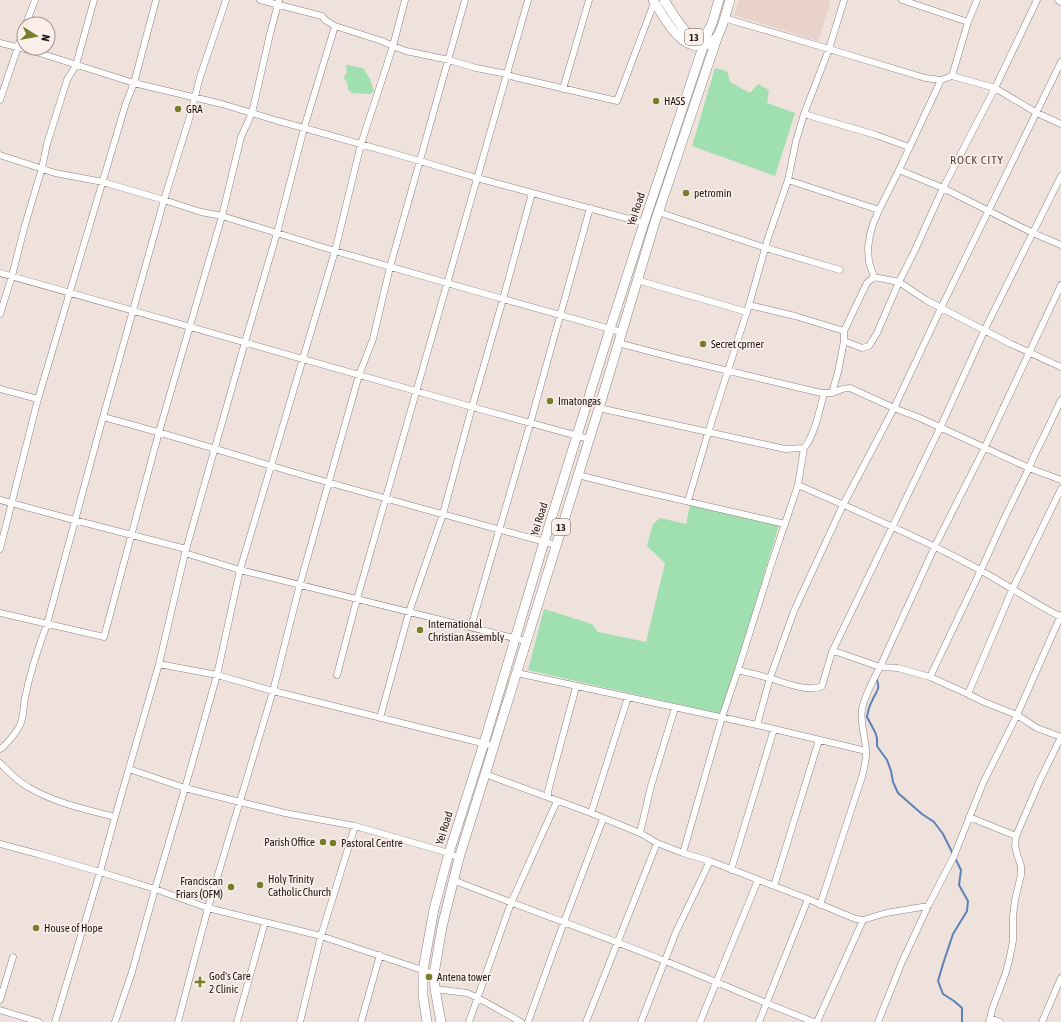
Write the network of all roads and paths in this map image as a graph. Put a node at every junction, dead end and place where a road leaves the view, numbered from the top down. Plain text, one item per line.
1 (35, 0) edge
2 (94, 0) edge
3 (156, 0) edge
4 (226, 0) edge
5 (260, 0) edge
6 (405, 0) edge
7 (465, 0) edge
8 (528, 0) edge
9 (589, 0) edge
10 (664, 0) edge
11 (719, 0) edge
12 (730, 0) edge
13 (844, 0) edge
14 (902, 0) edge
15 (977, 0) edge
16 (1037, 0) edge
17 (1058, 0) edge
18 (654, 1) edge
19 (278, 2) edge
20 (1061, 2) edge
21 (29, 16) edge
22 (724, 18) junction
23 (968, 22) junction
24 (335, 26) junction
25 (710, 29) junction
26 (717, 38) junction
27 (0, 43) edge
28 (393, 46) junction
29 (703, 46) junction
30 (16, 48) edge
31 (829, 49) junction
32 (16, 51) edge
33 (48, 56) edge
34 (449, 60) junction
35 (1061, 62) edge
36 (76, 65) junction
37 (507, 74) junction
38 (952, 76) junction
39 (941, 80) junction
40 (134, 83) junction
41 (563, 88) junction
42 (995, 88) junction
43 (194, 97) junction
44 (0, 100) edge
45 (252, 113) junction
46 (1037, 113) junction
47 (804, 114) junction
48 (1061, 124) edge
49 (304, 128) junction
50 (361, 144) junction
51 (909, 147) junction
52 (0, 155) edge
53 (420, 161) junction
54 (42, 168) junction
55 (899, 170) junction
56 (1061, 176) edge
57 (477, 178) junction
58 (788, 180) junction
59 (103, 182) junction
60 (943, 188) junction
61 (532, 193) junction
62 (164, 200) junction
63 (590, 208) junction
64 (879, 210) junction
65 (988, 211) junction
66 (658, 212) junction
67 (222, 216) junction
68 (644, 223) junction
69 (277, 233) junction
70 (1033, 233) junction
71 (1061, 245) edge
72 (766, 248) junction
73 (335, 251) junction
74 (390, 266) junction
75 (840, 270) dead end
76 (0, 273) edge
77 (12, 276) junction
78 (874, 277) junction
79 (637, 280) junction
80 (900, 282) junction
81 (447, 283) junction
82 (1061, 285) edge
83 (70, 293) junction
84 (1059, 293) edge
85 (503, 299) junction
86 (749, 305) junction
87 (941, 308) junction
88 (133, 311) junction
89 (747, 312) junction
90 (0, 314) edge
91 (560, 315) junction
92 (189, 327) junction
93 (610, 328) junction
94 (985, 329) junction
95 (844, 331) junction
96 (621, 332) junction
97 (844, 341) junction
98 (244, 342) junction
99 (618, 343) junction
100 (1029, 352) junction
101 (303, 359) junction
102 (1061, 367) edge
103 (728, 371) junction
104 (359, 375) junction
105 (0, 389) edge
106 (416, 391) junction
107 (824, 393) junction
108 (832, 393) junction
109 (38, 399) junction
110 (1061, 400) edge
111 (472, 407) junction
112 (599, 408) junction
113 (894, 408) junction
114 (103, 417) junction
115 (530, 424) junction
116 (940, 428) junction
117 (158, 432) junction
118 (708, 433) junction
119 (577, 436) junction
120 (589, 439) junction
121 (804, 448) junction
122 (214, 449) junction
123 (984, 449) junction
124 (272, 466) junction
125 (1029, 468) junction
126 (578, 475) junction
127 (1061, 480) edge
128 (329, 482) junction
129 (798, 485) junction
130 (1061, 489) edge
131 (386, 499) junction
132 (0, 500) edge
133 (688, 501) junction
134 (12, 504) junction
135 (843, 505) junction
136 (443, 514) junction
137 (74, 520) junction
138 (785, 524) junction
139 (893, 526) junction
140 (499, 530) junction
141 (132, 534) junction
142 (544, 542) junction
143 (556, 545) junction
144 (935, 546) junction
145 (0, 549) edge
146 (186, 551) junction
147 (240, 570) junction
148 (981, 570) junction
149 (300, 584) junction
150 (1012, 590) junction
151 (357, 599) junction
152 (0, 612) edge
153 (409, 612) junction
154 (1061, 616) edge
155 (47, 624) junction
156 (471, 627) junction
157 (515, 639) junction
158 (526, 642) junction
159 (832, 652) junction
160 (159, 664) junction
161 (880, 667) junction
162 (738, 670) junction
163 (517, 673) junction
164 (217, 675) junction
165 (336, 675) dead end
166 (930, 677) junction
167 (770, 678) junction
168 (576, 687) junction
169 (273, 691) junction
170 (968, 694) junction
171 (628, 697) junction
172 (675, 708) junction
173 (1017, 715) junction
174 (722, 717) junction
175 (380, 718) junction
176 (757, 725) junction
177 (774, 729) junction
178 (1061, 737) edge
179 (819, 740) junction
180 (484, 743) junction
181 (494, 746) junction
182 (0, 748) edge
183 (866, 751) junction
184 (0, 763) edge
185 (129, 769) junction
186 (485, 774) junction
187 (185, 788) junction
188 (548, 797) junction
189 (557, 801) junction
190 (240, 802) junction
191 (590, 813) junction
192 (115, 817) junction
193 (969, 817) junction
194 (603, 819) junction
195 (355, 826) junction
196 (640, 833) junction
197 (1016, 836) junction
198 (657, 843) junction
199 (0, 844) edge
200 (449, 853) junction
201 (683, 853) junction
202 (459, 858) junction
203 (710, 860) junction
204 (731, 870) junction
205 (100, 872) junction
206 (453, 880) junction
207 (758, 880) junction
208 (774, 886) junction
209 (154, 889) junction
210 (808, 899) junction
211 (511, 903) junction
212 (820, 904) junction
213 (928, 906) junction
214 (208, 908) junction
215 (863, 920) junction
216 (265, 922) junction
217 (564, 922) junction
218 (321, 936) junction
219 (618, 943) junction
220 (380, 955) junction
221 (13, 957) dead end
222 (664, 960) junction
223 (423, 970) junction
224 (434, 974) junction
225 (1061, 978) edge
226 (716, 982) junction
227 (435, 989) junction
228 (478, 998) junction
229 (0, 1000) edge
230 (767, 1004) junction
231 (0, 1010) edge
232 (425, 1011) junction
233 (990, 1020) edge
234 (39, 1022) edge
235 (55, 1022) edge
236 (115, 1022) edge
237 (178, 1022) edge
238 (237, 1022) edge
239 (300, 1022) edge
240 (361, 1022) edge
241 (422, 1022) edge
242 (427, 1022) edge
243 (440, 1022) edge
244 (469, 1022) edge
245 (521, 1022) edge
246 (528, 1022) edge
247 (586, 1022) edge
248 (641, 1022) edge
249 (700, 1022) edge
250 (759, 1022) edge
251 (814, 1022) edge
252 (817, 1022) edge
253 (878, 1022) edge
254 (1000, 1022) edge
255 (1042, 1022) edge

1 - 21 street
2 - 36 street
3 - 40 street
4 - 43 street
5 - 19 street
6 - 28 street
7 - 34 street
8 - 37 street
9 - 41 street
10 - 25 main road, 13
11 - 25 main road, 13
12 - 22 main road, Yei Road
13 - 31 street
14 - 23 street
15 - 23 street
16 - 42 street
17 - 20 street
18 - 29 main road
18 - 41 street
19 - 24 street
19 - 45 street
22 - 26 main road, Yei Road
22 - 31 street
23 - 38 street
24 - 28 street
24 - 49 street
25 - 29 main road, Yei Road
26 - 29 main road
26 - 66 main road, Yei Road / 13
27 - 30 street
28 - 34 street
28 - 50 street
29 - 68 main road, Yei Road
31 - 39 street
31 - 47 street
32 - 44 street
33 - 36 street
34 - 37 street
34 - 53 street
35 - 46 street
36 - 40 street
36 - 54 street
37 - 41 street
37 - 57 street
38 - 39 street
38 - 42 street
39 - 51 street
40 - 43 street
40 - 59 street
42 - 46 street
42 - 60 street
43 - 45 street
43 - 62 street
45 - 49 street
45 - 67 street
46 - 48 street
46 - 65 street
47 - 51 street
47 - 58 street
49 - 50 street
49 - 69 street
50 - 53 street
50 - 73 street
51 - 55 street
52 - 54 street
53 - 57 street
53 - 74 street
54 - 59 street
54 - 77 street
55 - 60 street
55 - 64 street
56 - 70 street
57 - 61 street
57 - 81 street
58 - 64 street
58 - 72 street
59 - 62 street
59 - 83 street
60 - 65 street
60 - 80 street
61 - 63 street
61 - 85 street
62 - 67 street
62 - 88 street
63 - 68 street
63 - 91 street
64 - 78 street
65 - 70 street
65 - 87 street
66 - 72 street
66 - 79 main road, Yei Road / 13
67 - 69 street
67 - 92 street
68 - 93 main road, Yei Road
69 - 73 street
69 - 98 street
70 - 71 street
70 - 94 street
72 - 75 street
72 - 86 street
73 - 74 street
73 - 101 street
74 - 81 street
74 - 104 street
76 - 77 street
77 - 83 street
77 - 90 street
78 - 80 street
78 - 95 street
79 - 89 street
79 - 96 main road, Yei Road / 13
80 - 87 street
80 - 97 street
81 - 85 street
81 - 106 street
82 - 84 street
83 - 88 street
83 - 109 street
84 - 100 street
85 - 91 street
85 - 111 street
86 - 89 street
86 - 95 street
87 - 94 street
87 - 113 street
88 - 92 street
88 - 114 street
89 - 103 street
91 - 93 street
91 - 115 street
92 - 98 street
92 - 117 street
93 - 96 street
93 - 119 main road, Yei Road
94 - 100 street
94 - 116 street
95 - 97 street
96 - 99 main road, Yei Road / 13
97 - 108 street
98 - 101 street
98 - 122 street
99 - 103 street
99 - 112 main road, Yei Road / 13
100 - 102 street
100 - 123 street
101 - 104 street
101 - 124 street
103 - 107 street
103 - 118 street
104 - 106 street
104 - 128 street
105 - 109 street
106 - 111 street
106 - 131 street
107 - 108 street
107 - 121 street
108 - 113 street
109 - 134 street
110 - 125 street
111 - 115 street
111 - 136 street
112 - 118 street
112 - 120 main road, Yei Road / 13
113 - 116 street
113 - 135 street
114 - 117 street
114 - 137 street
115 - 119 street
115 - 140 street
116 - 123 street
116 - 139 street
117 - 122 street
117 - 141 street
118 - 121 street
118 - 133 street
119 - 120 street
119 - 142 main road, Yei Road
120 - 126 main road, Yei Road / 13
121 - 129 street
122 - 124 street
122 - 146 street
123 - 125 street
123 - 144 street
124 - 128 street
124 - 147 street
125 - 127 street
125 - 148 street
126 - 133 street
126 - 143 main road, Yei Road / 13
128 - 131 street
128 - 149 street
129 - 135 street
129 - 138 street
130 - 150 street
131 - 136 street
131 - 151 street
132 - 134 street
133 - 138 street
134 - 137 street
134 - 145 street
135 - 139 street
135 - 167 street
136 - 140 street
136 - 153 street
137 - 141 street
137 - 155 street
138 - 162 street
139 - 144 street
139 - 159 street
140 - 142 street
140 - 156 street
141 - 146 street
141 - 155 street
142 - 143 street
142 - 157 main road, Yei Road
143 - 158 main road, Yei Road / 13
144 - 148 street
144 - 161 street
146 - 147 street
146 - 160 street
147 - 149 street
147 - 164 street
148 - 150 street
148 - 166 street
149 - 151 street
149 - 169 street
150 - 154 street
150 - 170 street
151 - 153 street
151 - 165 street
152 - 155 street
153 - 156 street
153 - 175 street
154 - 173 street
155 - 182 street
156 - 157 street
157 - 158 street
157 - 180 main road, Yei Road
158 - 163 main road, Yei Road / 13
159 - 161 street
159 - 167 street
160 - 164 street
160 - 185 street
161 - 166 street
161 - 183 street
162 - 167 street
162 - 174 street
163 - 168 street
163 - 181 main road, Yei Road / 13
164 - 169 street
164 - 187 street
166 - 170 street
167 - 176 street
168 - 171 street
168 - 188 street
169 - 175 street
169 - 190 street
170 - 173 street
171 - 172 street
171 - 191 street
172 - 174 street
172 - 196 street
173 - 178 street
173 - 193 street
174 - 176 street
174 - 201 street
175 - 180 street
176 - 177 street
177 - 179 street
177 - 204 street
178 - 197 street
179 - 183 street
179 - 208 street
180 - 181 street
180 - 200 main road, Yei Road
181 - 186 main road, Yei Road / 13
183 - 212 street
184 - 192 street
185 - 187 street
185 - 192 street
186 - 188 street
186 - 202 main road, Yei Road / 13
187 - 190 street
187 - 209 street
188 - 189 street
189 - 191 street
189 - 211 street
190 - 195 street
190 - 214 street
191 - 194 street
192 - 205 street
193 - 197 street
193 - 213 street
194 - 196 street
194 - 217 street
195 - 200 street
195 - 218 street
196 - 198 street
197 - 233 street
198 - 201 street
198 - 219 street
199 - 205 street
200 - 202 street
200 - 223 main road, Yei Road
201 - 203 street
202 - 206 main road, Yei Road / 13
203 - 204 street
203 - 222 street
204 - 207 street
205 - 209 street
205 - 235 street
206 - 211 street
206 - 224 main road, Yei Road / 13
207 - 208 street
207 - 226 street
208 - 210 street
209 - 214 street
209 - 236 street
210 - 212 street
210 - 230 street
211 - 217 street
211 - 228 street
212 - 215 street
213 - 215 street
213 - 253 street
214 - 216 street
214 - 237 street
215 - 252 street
216 - 218 street
216 - 238 street
217 - 219 street
217 - 246 street
218 - 220 street
218 - 239 street
219 - 222 street
219 - 247 street
220 - 223 street
220 - 240 street
221 - 229 street
222 - 226 street
222 - 248 street
223 - 224 street
223 - 232 main road, Yei Road
224 - 227 main road, Yei Road / 13
225 - 255 street
226 - 230 street
226 - 249 street
227 - 228 street
227 - 243 main road, Yei Road / 13
228 - 244 street
228 - 245 street
230 - 250 street
230 - 251 street
231 - 234 street
232 - 241 street
232 - 242 main road, Yei Road
233 - 254 street

